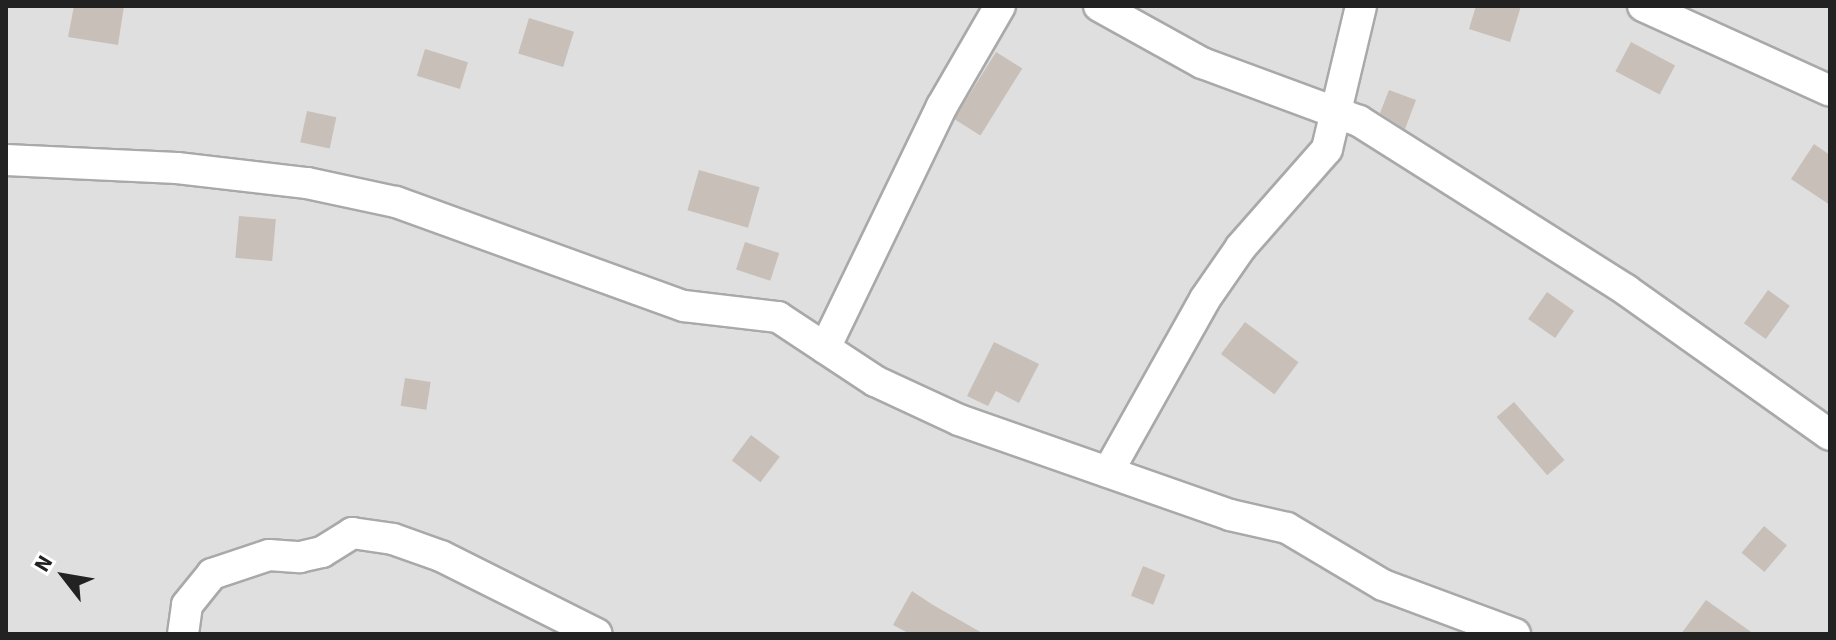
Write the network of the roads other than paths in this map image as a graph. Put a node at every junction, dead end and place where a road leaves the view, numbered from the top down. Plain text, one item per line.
1 (1000, 6) edge
2 (1099, 6) edge
3 (1361, 6) edge
4 (1643, 6) edge
5 (1830, 91) edge
6 (1335, 113) junction
7 (6, 160) edge
8 (825, 348) junction
9 (1830, 435) edge
10 (1108, 472) junction
11 (183, 634) edge
12 (597, 634) edge
13 (1515, 634) edge

1 - 8 street
2 - 6 street
3 - 6 street
4 - 5 street
6 - 9 street
6 - 10 street
7 - 8 street
8 - 10 street
10 - 13 street
11 - 12 street

